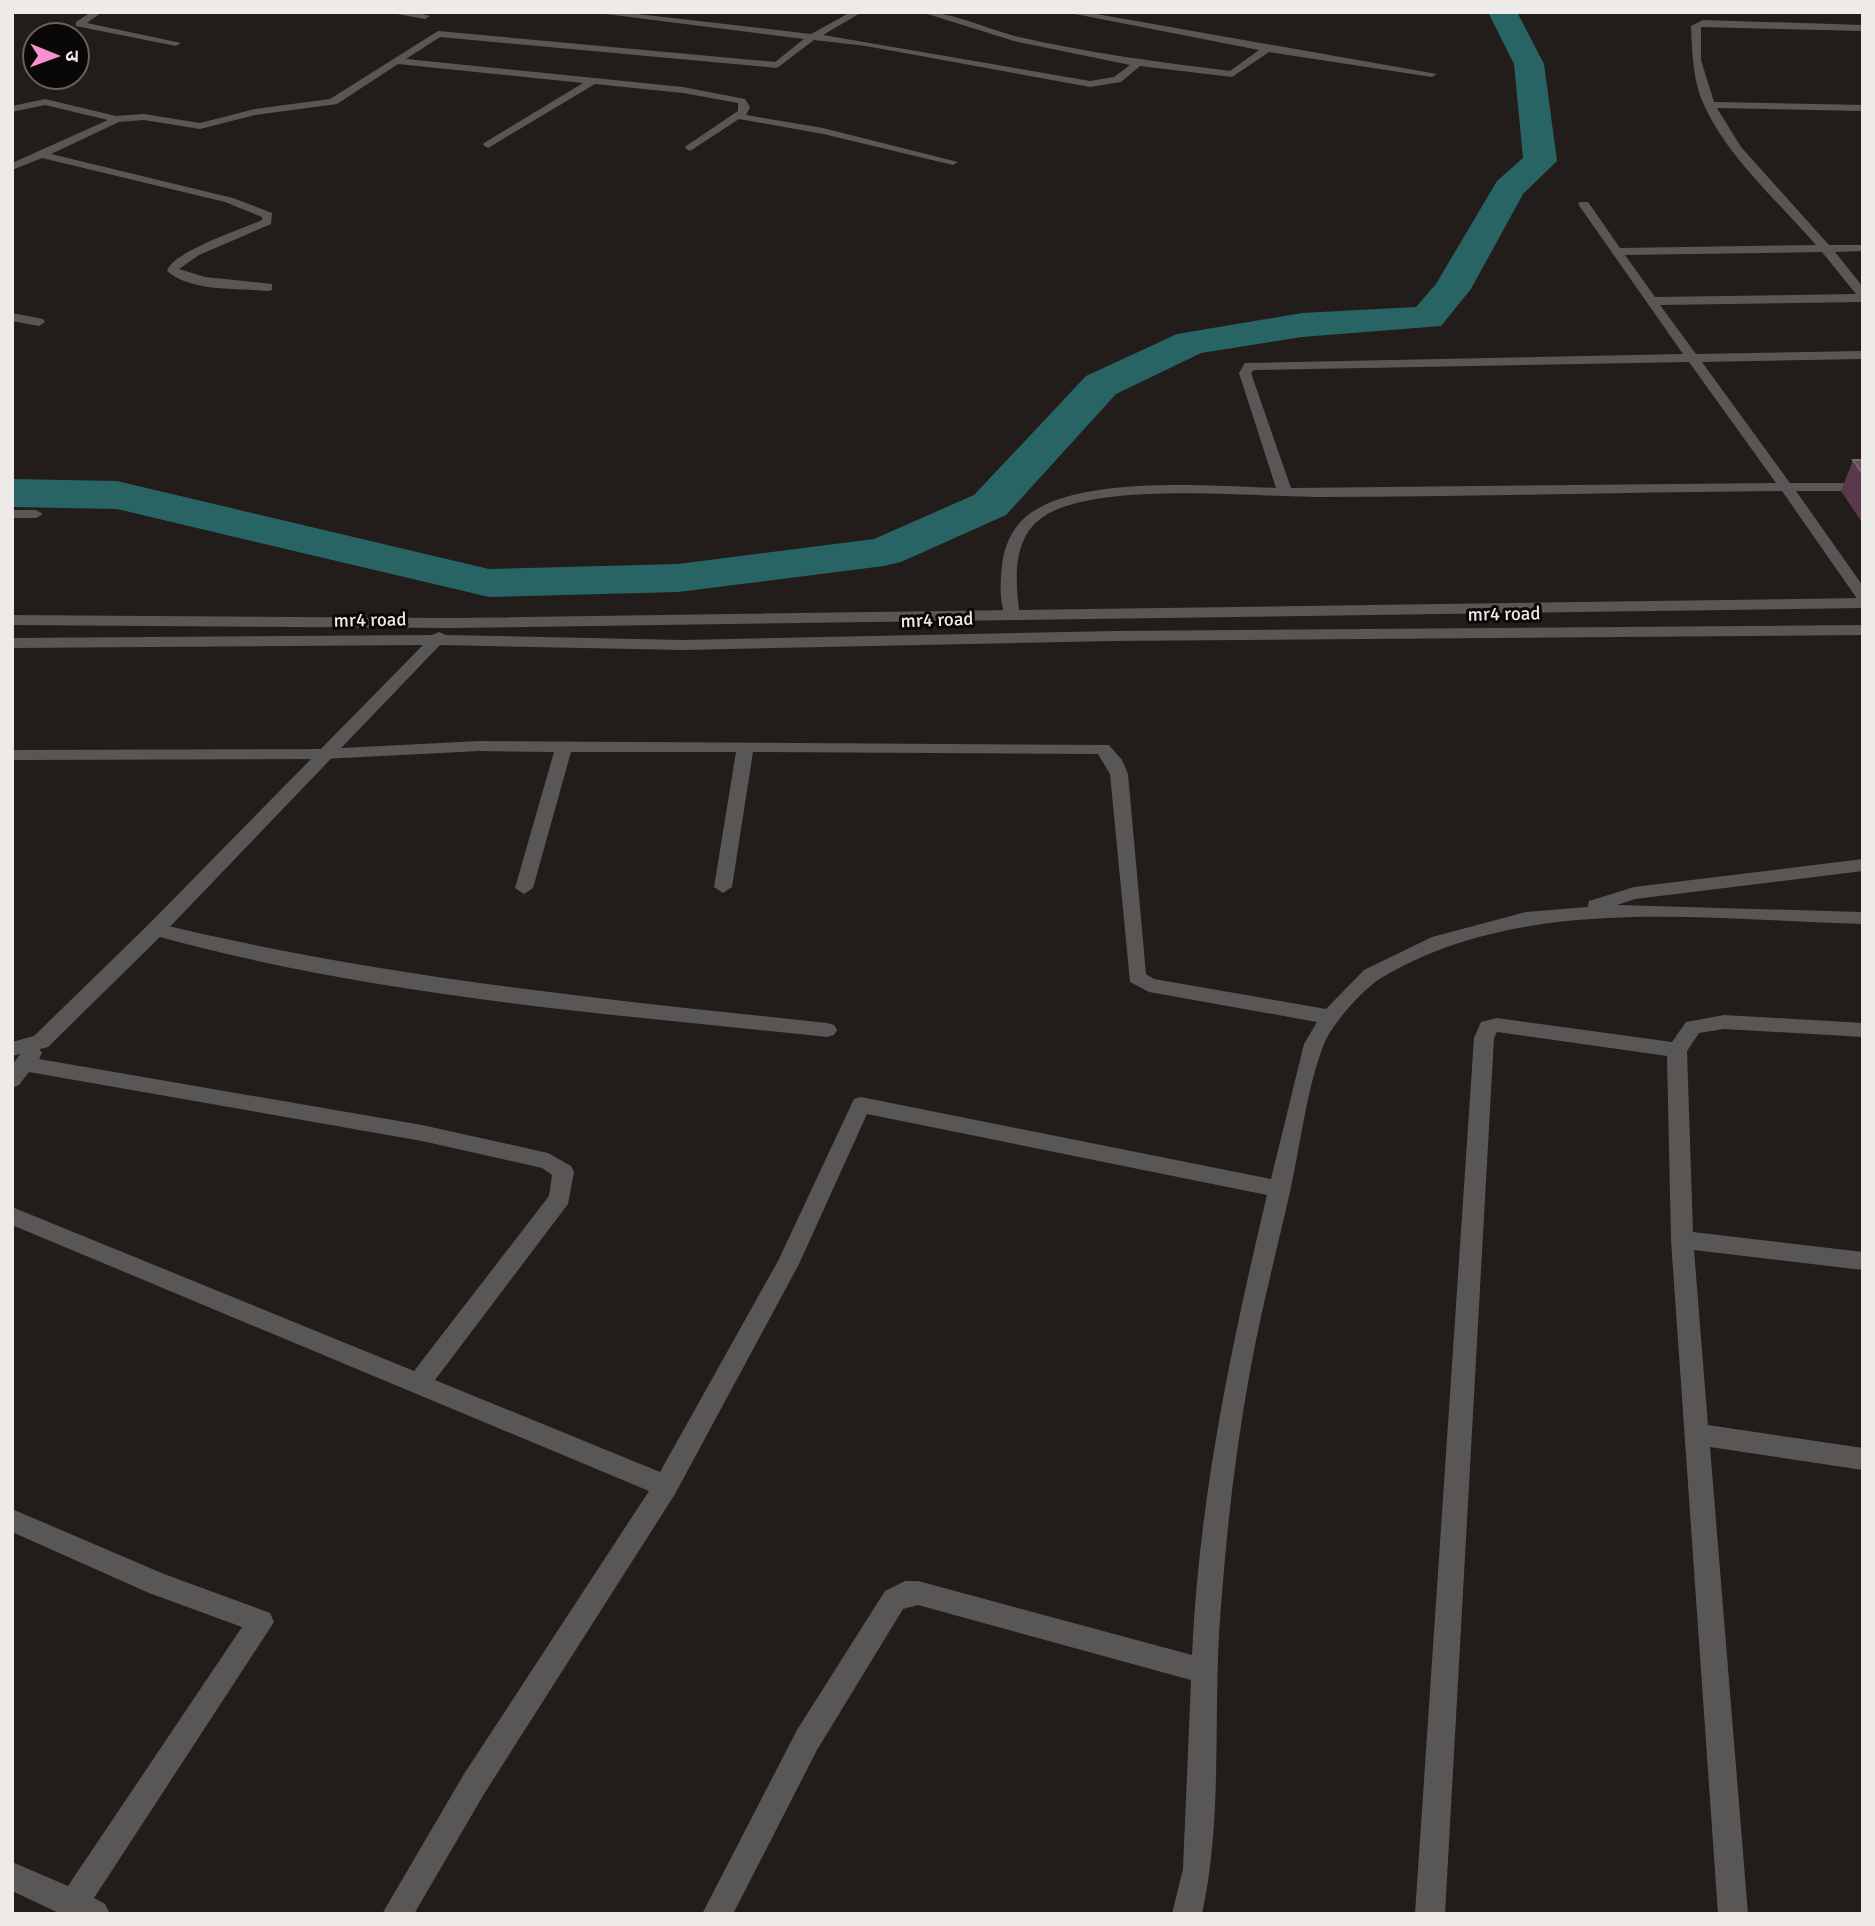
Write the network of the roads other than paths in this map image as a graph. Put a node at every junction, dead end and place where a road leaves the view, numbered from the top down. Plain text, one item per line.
1 (98, 12) edge
2 (390, 12) edge
3 (594, 12) edge
4 (858, 12) edge
5 (925, 12) edge
6 (1069, 12) edge
7 (428, 14) edge
8 (1863, 28) edge
9 (438, 34) junction
10 (811, 38) junction
11 (176, 43) dead end
12 (1267, 49) junction
13 (394, 61) junction
14 (1134, 62) junction
15 (1432, 74) dead end
16 (595, 80) junction
17 (1709, 105) junction
18 (1863, 108) edge
19 (12, 109) edge
20 (737, 116) junction
21 (116, 119) junction
22 (488, 145) dead end
23 (690, 148) dead end
24 (42, 155) junction
25 (953, 162) dead end
26 (12, 167) edge
27 (1584, 204) dead end
28 (1826, 248) junction
29 (1863, 248) edge
30 (1616, 252) junction
31 (268, 286) dead end
32 (1863, 296) edge
33 (1651, 300) junction
34 (12, 317) edge
35 (39, 322) dead end
36 (1863, 355) edge
37 (1693, 360) junction
38 (1788, 487) junction
39 (1863, 487) edge
40 (1285, 493) junction
41 (12, 514) edge
42 (36, 514) dead end
43 (1863, 597) edge
44 (1863, 603) edge
45 (1012, 616) junction
46 (12, 620) edge
47 (453, 623) junction
48 (1863, 629) edge
49 (436, 640) junction
50 (12, 643) edge
51 (565, 746) junction
52 (745, 747) junction
53 (324, 754) junction
54 (12, 755) edge
55 (1863, 865) edge
56 (723, 887) dead end
57 (524, 888) dead end
58 (1568, 915) junction
59 (1863, 918) edge
60 (156, 929) junction
61 (1330, 1017) junction
62 (827, 1030) dead end
63 (1863, 1030) edge
64 (1678, 1050) junction
65 (16, 1064) edge
66 (1281, 1189) junction
67 (12, 1216) edge
68 (1682, 1240) junction
69 (1863, 1261) edge
70 (417, 1385) junction
71 (1695, 1434) junction
72 (1863, 1460) edge
73 (666, 1486) junction
74 (12, 1520) edge
75 (1204, 1671) junction
76 (12, 1876) edge
77 (84, 1909) edge
78 (397, 1914) edge
79 (717, 1914) edge
80 (1187, 1914) edge
81 (1430, 1914) edge
82 (1733, 1914) edge

1 - 11 street
2 - 7 street
3 - 10 street
4 - 10 street
5 - 14 street
6 - 12 street
7 - 9 street
8 - 17 street
9 - 10 street
9 - 13 street
10 - 14 street
12 - 14 street
12 - 15 street
13 - 16 street
13 - 21 street
16 - 20 street
16 - 22 street
17 - 18 street
17 - 28 street
19 - 21 street
20 - 23 street
20 - 25 street
21 - 24 street
24 - 26 street
24 - 31 street
27 - 30 street
28 - 29 street
28 - 30 street
28 - 32 street
30 - 33 street
32 - 33 street
33 - 37 street
34 - 35 street
36 - 37 street
37 - 38 street
37 - 40 street
38 - 39 street
38 - 40 street
38 - 43 street
40 - 45 street
41 - 42 street
44 - 45 street, mr4 road
45 - 47 street, mr4 road
46 - 47 street, mr4 road
47 - 49 street
48 - 49 street, mr4 road
49 - 50 street, mr4 road
49 - 53 street
51 - 52 street
51 - 53 street
51 - 57 street
52 - 56 street
52 - 61 street
53 - 54 street
53 - 60 street
55 - 58 street
58 - 59 street
58 - 61 street
60 - 62 street
60 - 65 street
61 - 66 street
63 - 64 street
64 - 68 street
64 - 81 street
65 - 70 street
66 - 73 street
66 - 75 street
67 - 70 street
68 - 69 street
68 - 71 street
70 - 73 street
71 - 72 street
71 - 82 street
73 - 78 street
74 - 77 street
75 - 79 street
75 - 80 street
76 - 77 street

